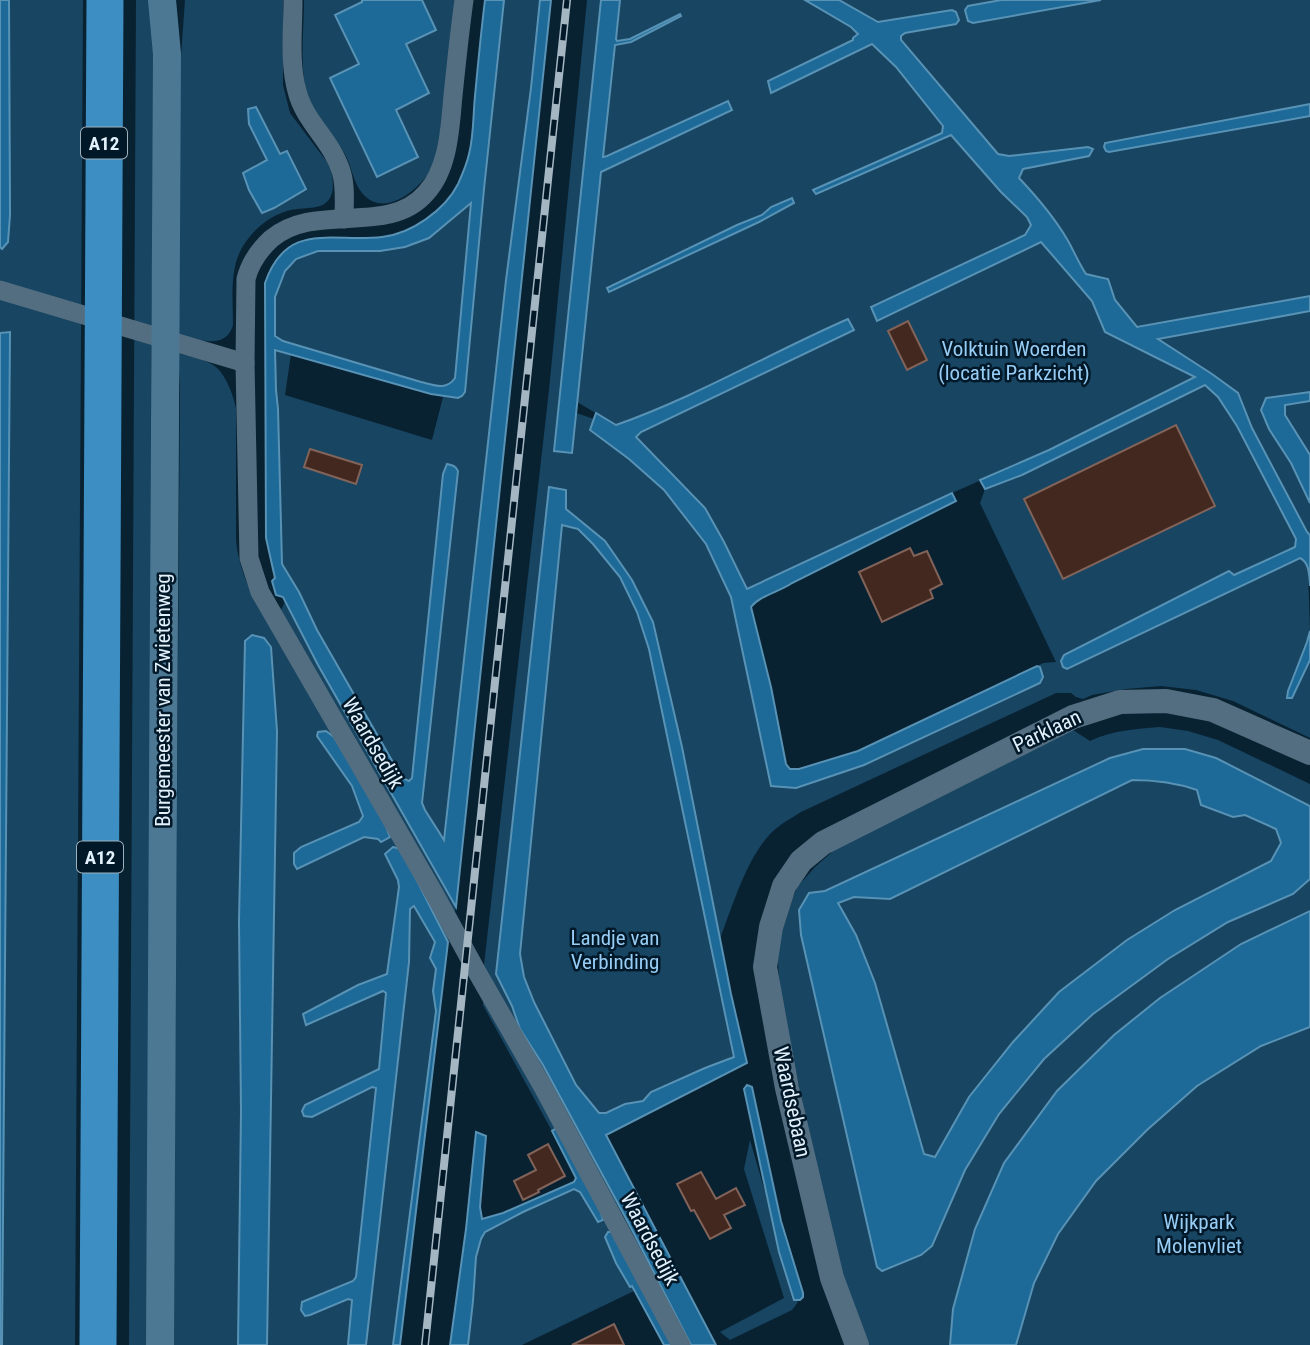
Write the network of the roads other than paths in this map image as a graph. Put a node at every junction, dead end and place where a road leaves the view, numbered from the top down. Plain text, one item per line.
1 (105, 0) edge
2 (162, 0) edge
3 (177, 0) edge
4 (293, 0) edge
5 (464, 0) edge
6 (167, 54) junction
7 (344, 219) junction
8 (0, 290) edge
9 (245, 363) junction
10 (1310, 753) edge
11 (801, 861) joint
12 (97, 1345) edge
13 (160, 1345) edge
14 (681, 1345) edge
15 (857, 1345) edge

1 - 12 highway, A12
2 - 6 main road, Burgemeester van Zwietenweg
3 - 6 main road, Burgemeester van Zwietenweg
4 - 7 street
5 - 7 street, Waardsedijk
6 - 13 main road, Burgemeester van Zwietenweg
7 - 9 street, Waardsedijk
8 - 9 street
9 - 14 street, Waardsedijk
10 - 11 street, Parklaan
11 - 15 street, Waardsebaan

